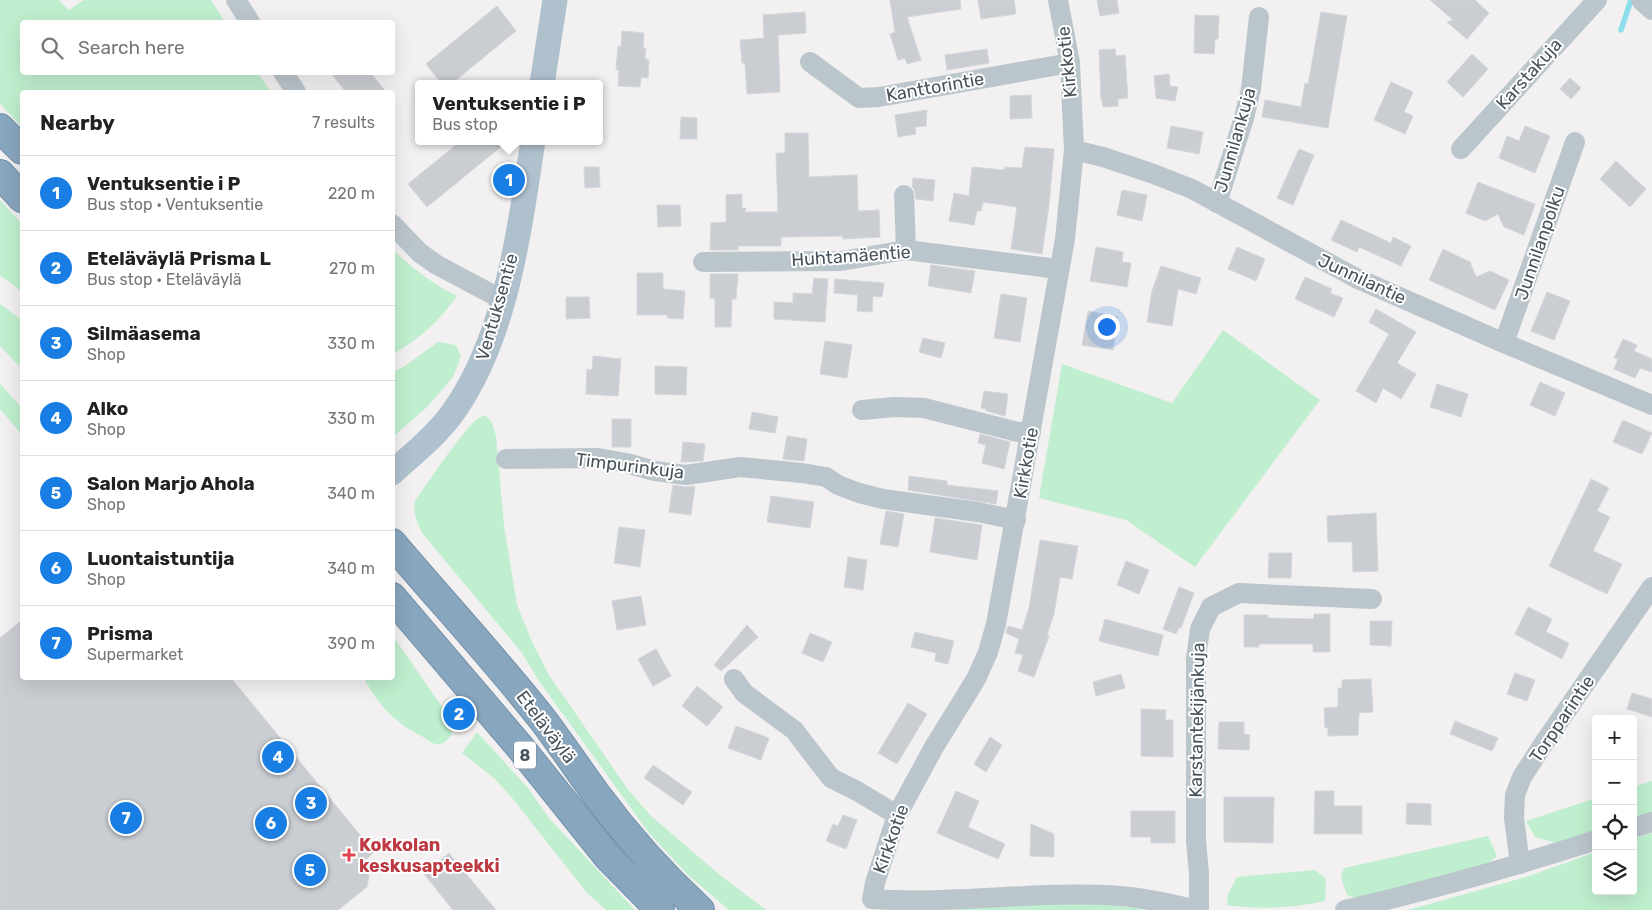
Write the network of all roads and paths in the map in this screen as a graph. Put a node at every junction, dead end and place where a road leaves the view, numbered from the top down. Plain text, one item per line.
1 (236, 0) edge
2 (554, 0) edge
3 (1058, 0) edge
4 (1597, 0) edge
5 (1641, 0) edge
6 (1652, 10) edge
7 (1260, 17) dead end
8 (249, 20) edge
9 (810, 62) dead end
10 (1070, 63) junction
11 (285, 75) edge
12 (543, 80) edge
13 (295, 90) edge
14 (0, 128) edge
15 (1575, 142) dead end
16 (532, 145) edge
17 (20, 148) edge
18 (1461, 149) dead end
19 (1074, 150) junction
20 (0, 174) edge
21 (904, 195) dead end
22 (20, 196) edge
23 (1217, 203) junction
24 (395, 227) edge
25 (906, 250) junction
26 (703, 262) dead end
27 (1058, 269) junction
28 (503, 300) junction
29 (1504, 343) junction
30 (1652, 405) edge
31 (862, 410) dead end
32 (1031, 432) junction
33 (506, 458) dead end
34 (395, 470) edge
35 (1016, 520) junction
36 (395, 546) edge
37 (1652, 587) edge
38 (1372, 598) dead end
39 (395, 601) edge
40 (734, 679) dead end
41 (897, 815) junction
42 (1652, 822) edge
43 (1637, 827) edge
44 (1592, 841) edge
45 (1520, 864) junction
46 (660, 910) edge
47 (700, 910) edge
48 (1199, 910) edge
49 (1345, 910) edge

1 - 8 street
2 - 12 main road
3 - 10 street, Kirkkotie
4 - 18 street, Karstakuja
5 - 6 street
7 - 23 street, Junnilankuja
9 - 10 street, Kanttorintie
10 - 19 street, Kirkkotie
11 - 13 street
14 - 17 highway
15 - 29 street, Junnilanpolku
16 - 28 main road, Ventuksentie
19 - 23 street, Junnilantie
19 - 27 street, Kirkkotie
20 - 22 highway
21 - 25 street
23 - 29 street, Junnilantie
24 - 28 street
25 - 26 street, Huhtamäentie
25 - 27 street, Huhtamäentie
27 - 32 street, Kirkkotie
28 - 34 main road, Ventuksentie
29 - 30 street, Junnilantie
31 - 32 street
32 - 35 street, Kirkkotie
33 - 35 street, Timpurinkuja
35 - 41 street, Kirkkotie
36 - 47 highway, Eteläväylä / 8
37 - 45 street, Torpparintie
38 - 48 street, Karstantekijänkuja
39 - 46 highway, Eteläväylä / 8
40 - 41 street
41 - 48 street, Kirkkotie
42 - 43 street
44 - 45 street
45 - 49 street

